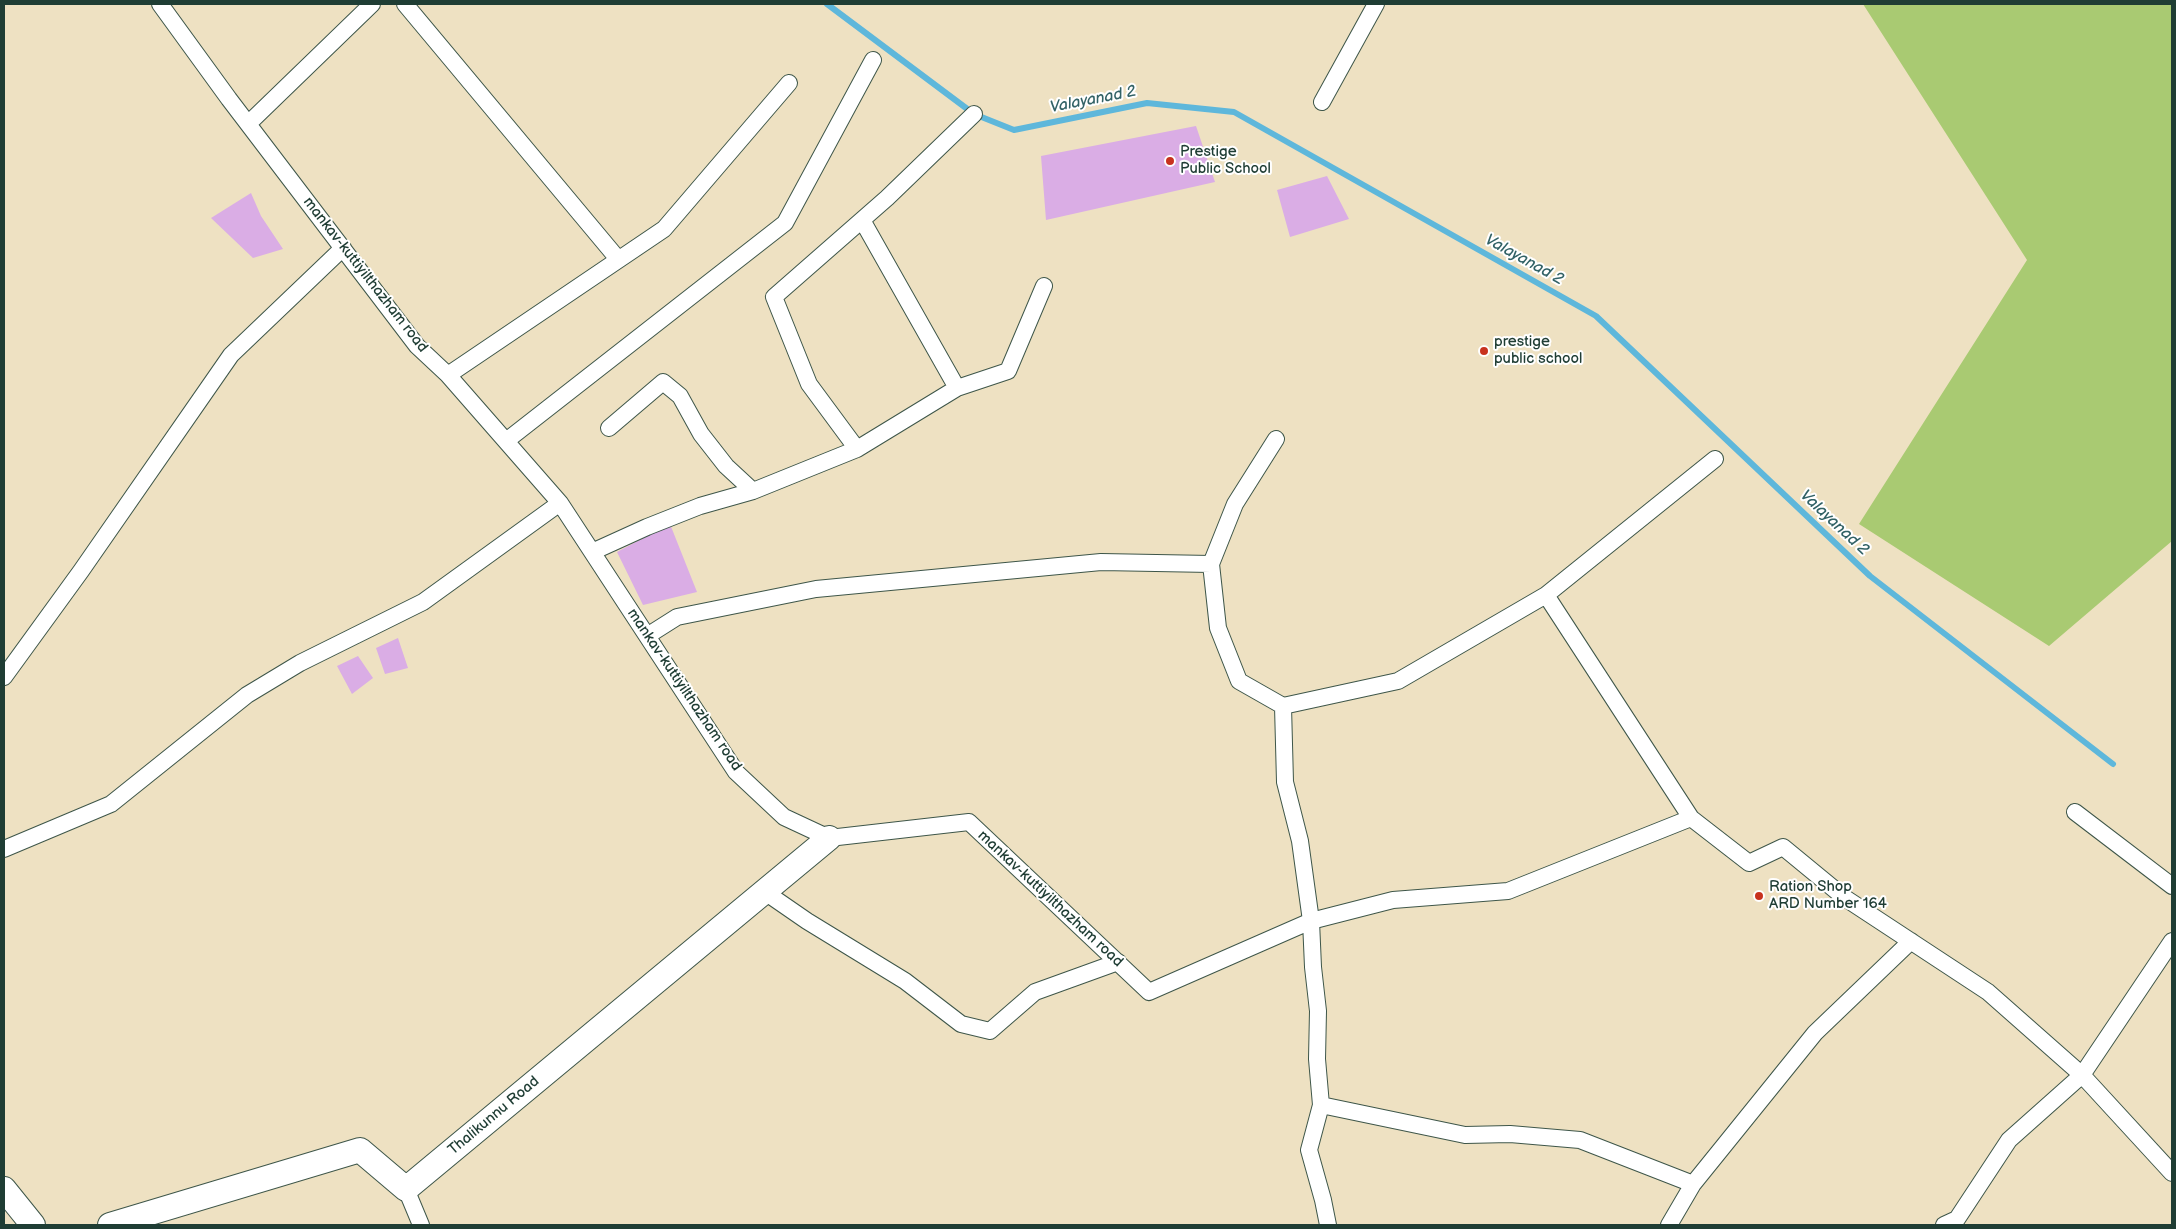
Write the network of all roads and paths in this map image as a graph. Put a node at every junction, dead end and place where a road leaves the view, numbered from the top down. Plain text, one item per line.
1 (160, 4) edge
2 (372, 4) edge
3 (405, 4) edge
4 (1376, 4) edge
5 (873, 60) dead end
6 (789, 83) dead end
7 (1322, 102) dead end
8 (974, 114) dead end
9 (248, 124) junction
10 (862, 220) junction
11 (343, 248) junction
12 (618, 259) junction
13 (1044, 286) dead end
14 (448, 375) junction
15 (957, 388) junction
16 (609, 428) dead end
17 (1276, 439) dead end
18 (506, 441) junction
19 (857, 449) junction
20 (1715, 460) dead end
21 (753, 491) junction
22 (560, 503) junction
23 (592, 552) junction
24 (1212, 564) junction
25 (1546, 595) junction
26 (647, 636) junction
27 (4, 677) edge
28 (1283, 706) junction
29 (2075, 812) dead end
30 (1691, 818) junction
31 (829, 838) junction
32 (4, 849) edge
33 (2172, 886) edge
34 (765, 892) junction
35 (1311, 921) junction
36 (1911, 941) junction
37 (2172, 941) edge
38 (1118, 962) junction
39 (2082, 1075) junction
40 (1321, 1105) junction
41 (2172, 1173) edge
42 (1693, 1184) junction
43 (4, 1189) edge
44 (406, 1189) junction
45 (33, 1225) edge
46 (110, 1225) edge
47 (421, 1225) edge
48 (1328, 1225) edge
49 (1669, 1225) edge
50 (1944, 1225) edge

1 - 9 street, mankav-kuttiyilthazham road
2 - 9 street
3 - 12 street
4 - 7 street
5 - 18 street
6 - 12 street
8 - 10 street
9 - 11 street, mankav-kuttiyilthazham road
10 - 15 street
10 - 19 street
11 - 14 street, mankav-kuttiyilthazham road
11 - 27 street
12 - 14 street
13 - 15 street
14 - 18 street, mankav-kuttiyilthazham road
15 - 19 street
16 - 21 street
17 - 24 street
18 - 22 street, mankav-kuttiyilthazham road
19 - 21 street
20 - 25 street
21 - 23 street
22 - 23 street, mankav-kuttiyilthazham road
22 - 32 street
23 - 26 street, mankav-kuttiyilthazham road
24 - 26 street
24 - 28 street
25 - 28 street
25 - 30 street
26 - 31 street, mankav-kuttiyilthazham road
28 - 35 street
29 - 33 street
30 - 35 street, mankav-kuttiyilthazham road
30 - 36 street
31 - 34 street, Thalikunnu Road
31 - 38 street, mankav-kuttiyilthazham road
34 - 38 street
34 - 44 street, Thalikunnu Road
35 - 38 street, mankav-kuttiyilthazham road
35 - 40 street
36 - 39 street
36 - 42 street
37 - 39 street
39 - 41 street
39 - 50 street
40 - 42 street
40 - 48 street
42 - 49 street
43 - 45 street
44 - 46 street
44 - 47 street

